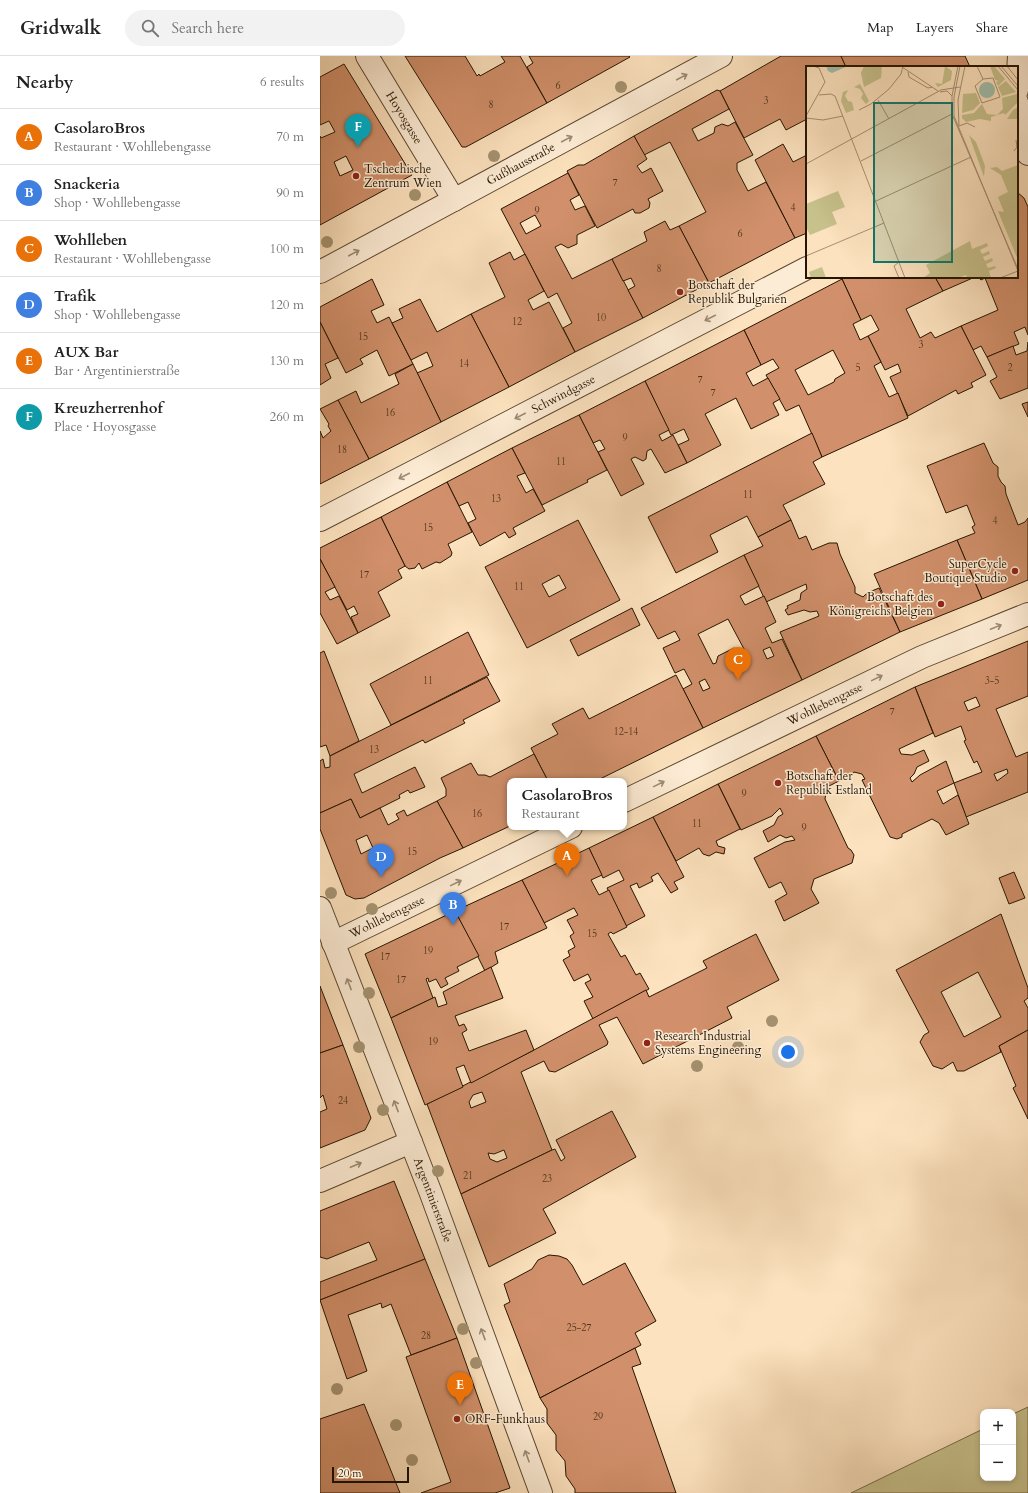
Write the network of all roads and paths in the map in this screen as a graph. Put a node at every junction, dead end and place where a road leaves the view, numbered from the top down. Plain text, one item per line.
1 (366, 56) edge
2 (721, 56) edge
3 (1019, 56) edge
4 (1018, 73) edge
5 (1018, 107) edge
6 (1028, 154) edge
7 (1018, 159) edge
8 (454, 200) junction
9 (806, 269) edge
10 (320, 272) edge
11 (320, 520) edge
12 (1028, 614) edge
13 (627, 800) edge
14 (565, 830) edge
15 (320, 908) edge
16 (333, 943) junction
17 (411, 1142) junction
18 (320, 1181) edge
19 (541, 1493) edge

1 - 8 street, Hoyosgasse
8 -> 2 street, Gußhausstraße
3 - 4 street
5 - 6 street
6 - 7 street
10 -> 8 street, Gußhausstraße
9 -> 11 street, Schwindgasse
13 -> 12 street, Wohllebengasse
16 -> 14 street, Wohllebengasse
15 - 16 street, Argentinierstraße
17 -> 16 street, Argentinierstraße
18 -> 17 street
19 -> 17 street, Argentinierstraße

